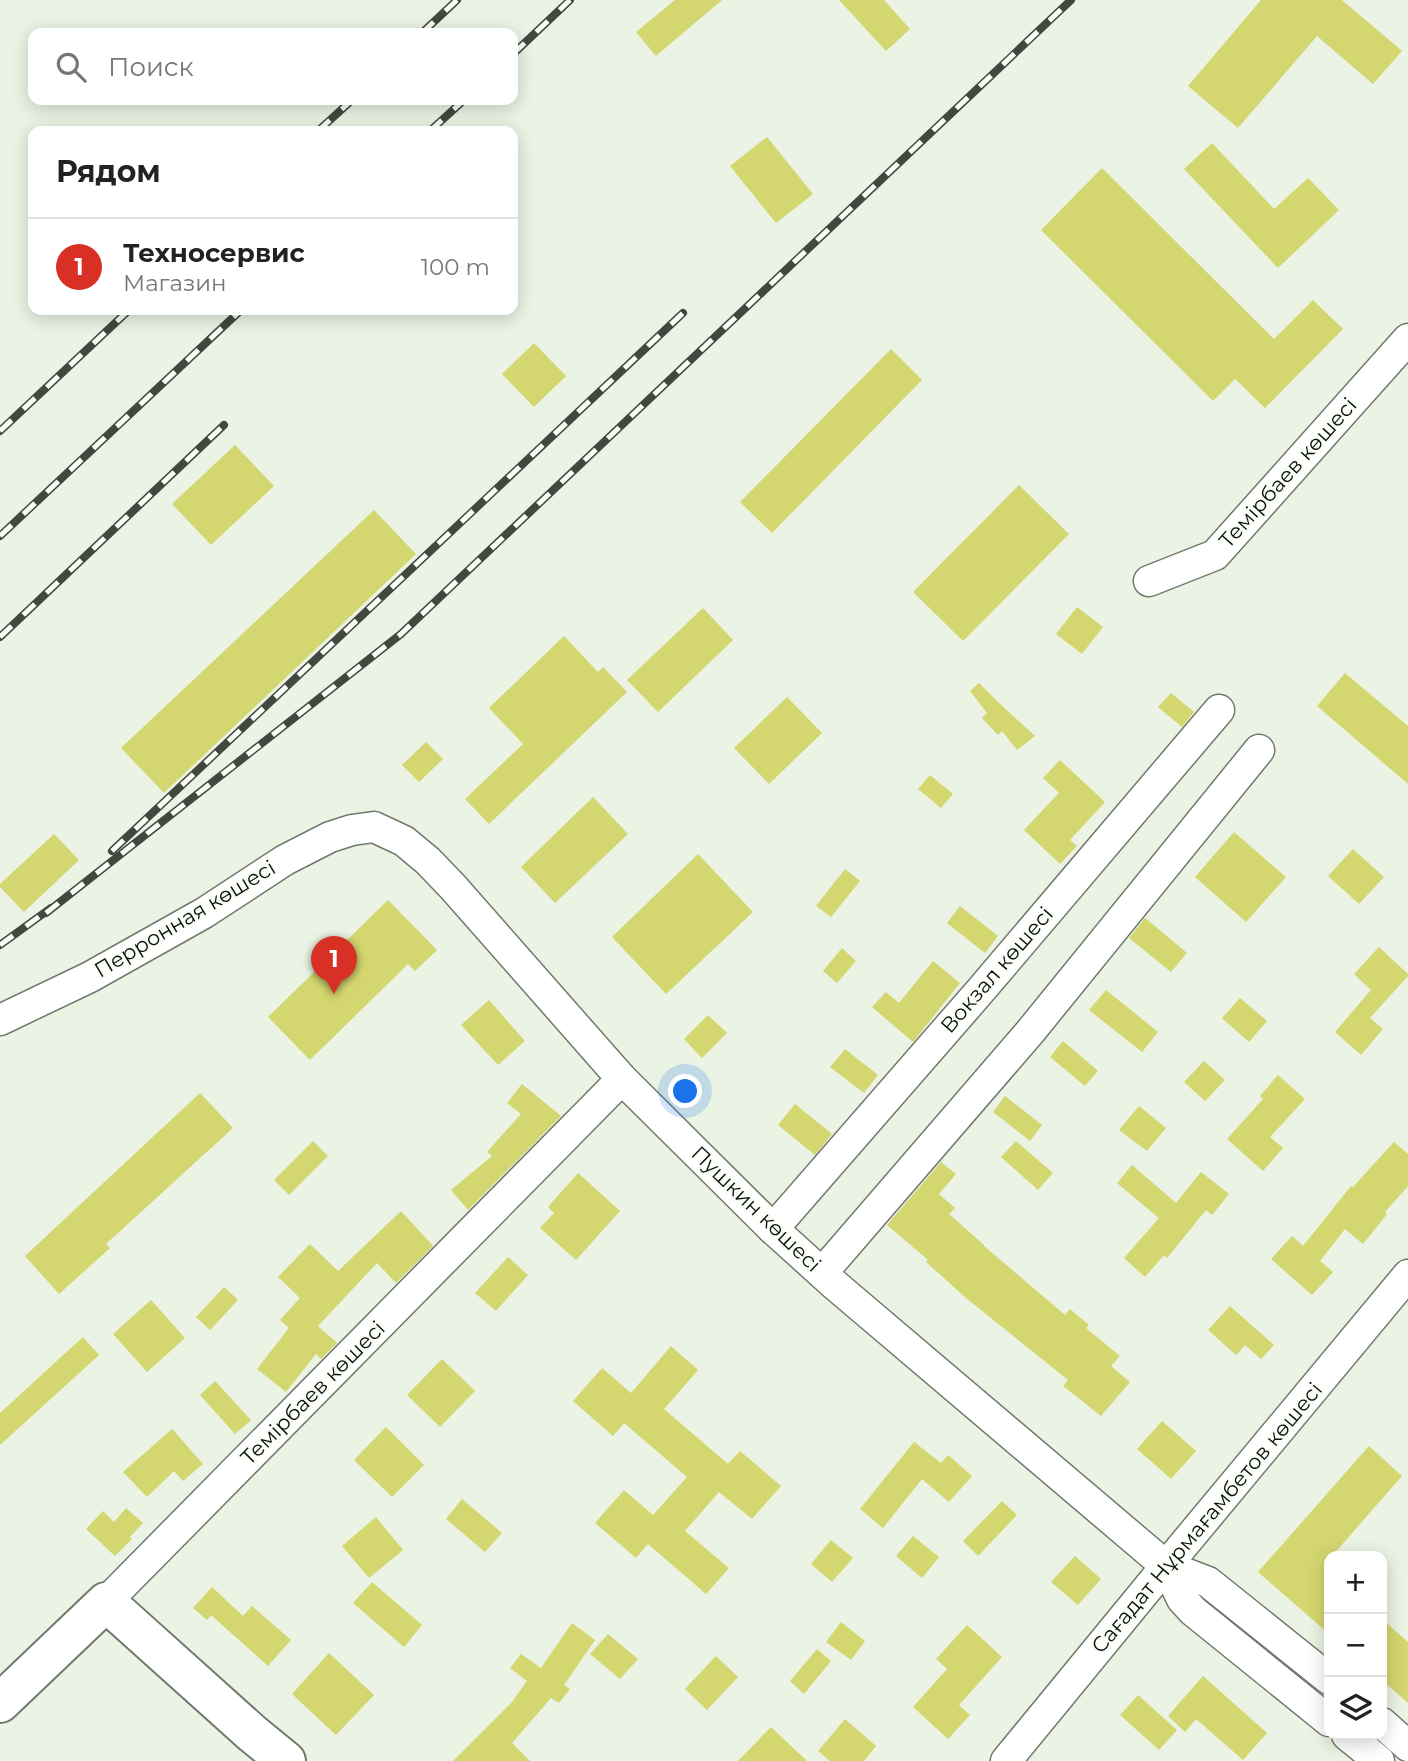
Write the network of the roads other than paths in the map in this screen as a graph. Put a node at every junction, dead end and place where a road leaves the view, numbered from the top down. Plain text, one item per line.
1 (1408, 339) edge
2 (1149, 581) dead end
3 (1219, 710) dead end
4 (1259, 750) dead end
5 (373, 827) joint
6 (0, 1020) edge
7 (622, 1079) junction
8 (774, 1229) junction
9 (822, 1273) junction
10 (1408, 1275) edge
11 (1166, 1566) junction
12 (106, 1602) junction
13 (1327, 1677) edge
14 (0, 1703) edge
15 (1324, 1717) edge
16 (1387, 1727) edge
17 (1352, 1740) edge
18 (1408, 1746) edge
19 (286, 1761) edge
20 (1006, 1761) edge
21 (1379, 1761) edge

1 - 2 street, Темірбаев көшесі
3 - 8 street, Вокзал көшесі
4 - 9 street
5 - 6 street, Перронная көшесі
5 - 7 street, Пушкин көшесі
7 - 8 street, Пушкин көшесі
7 - 12 street, Темірбаев көшесі
8 - 9 street, Пушкин көшесі
9 - 11 street, Пушкин көшесі
10 - 11 street, Сағадат Нұрмағамбетов көшесі
11 - 13 street
11 - 15 street
11 - 20 street, Сағадат Нұрмағамбетов көшесі
12 - 14 main road, Темірбаев көшесі
12 - 19 main road
16 - 18 street
17 - 21 street

